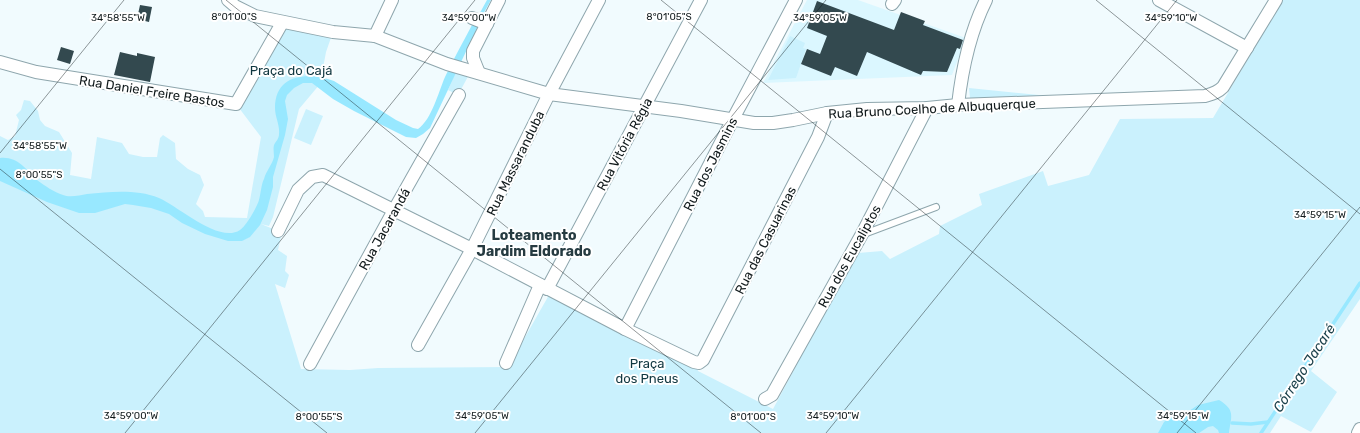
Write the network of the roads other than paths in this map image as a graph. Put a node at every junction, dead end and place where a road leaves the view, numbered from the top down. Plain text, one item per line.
1 (228, 0) edge
2 (392, 0) edge
3 (499, 0) edge
4 (599, 0) edge
5 (701, 0) edge
6 (796, 0) edge
7 (986, 0) edge
8 (1159, 0) edge
9 (1276, 0) edge
10 (282, 23) junction
11 (375, 36) junction
12 (1247, 48) junction
13 (0, 62) edge
14 (476, 72) junction
15 (549, 94) junction
16 (459, 96) dead end
17 (958, 105) junction
18 (644, 106) junction
19 (927, 108) junction
20 (827, 113) junction
21 (733, 119) junction
22 (936, 207) dead end
23 (394, 210) junction
24 (278, 231) dead end
25 (862, 234) junction
26 (472, 250) junction
27 (544, 287) junction
28 (625, 329) junction
29 (418, 345) dead end
30 (310, 364) dead end
31 (506, 364) dead end
32 (765, 400) dead end
33 (1360, 429) edge
34 (1358, 433) edge

1 - 10 street, Rua Bruno Coelho de Albuquerque
2 - 11 street
3 - 14 street
4 - 15 street, Rua Massaranduba
5 - 18 street, Rua Vitória Régia
6 - 21 street, Rua dos Jasmins
7 - 17 street
8 - 12 street
9 - 12 street, Rua Bruno Coelho de Albuquerque
10 - 11 street, Rua Bruno Coelho de Albuquerque
10 - 13 street, Rua Daniel Freire Bastos
11 - 14 street, Rua Bruno Coelho de Albuquerque
12 - 17 street, Rua Bruno Coelho de Albuquerque
14 - 15 street, Rua Bruno Coelho de Albuquerque
15 - 18 street, Rua Bruno Coelho de Albuquerque
15 - 26 street, Rua Massaranduba
16 - 23 street, Rua Jacarandá
17 - 19 street, Rua Bruno Coelho de Albuquerque
18 - 21 street, Rua Bruno Coelho de Albuquerque
18 - 27 street, Rua Vitória Régia
19 - 20 street, Rua Bruno Coelho de Albuquerque
19 - 25 street, Rua dos Eucaliptos
20 - 21 street, Rua Bruno Coelho de Albuquerque
20 - 28 street, Rua das Casuarinas
21 - 28 street, Rua dos Jasmins
22 - 25 lane
23 - 24 street
23 - 26 street
23 - 30 street, Rua Jacarandá
25 - 32 street, Rua dos Eucaliptos
26 - 27 street
26 - 29 street, Rua Massaranduba
27 - 28 street
27 - 31 street, Rua Vitória Régia
33 - 34 street

